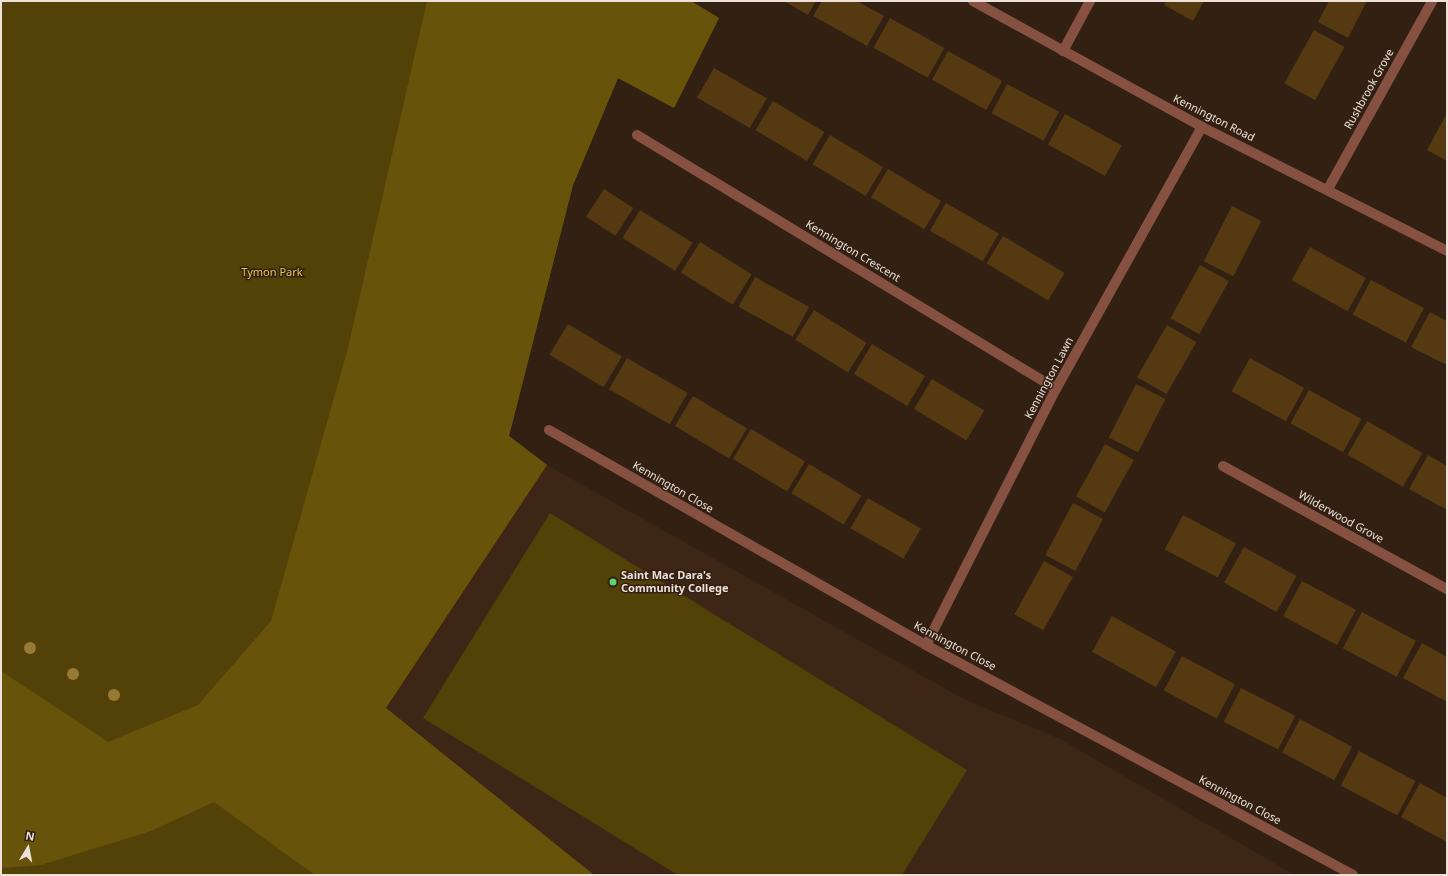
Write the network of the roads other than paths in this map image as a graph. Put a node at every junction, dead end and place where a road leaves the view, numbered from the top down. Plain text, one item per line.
1 (973, 1) edge
2 (1090, 1) edge
3 (1432, 1) edge
4 (1063, 51) junction
5 (1202, 127) junction
6 (637, 135) dead end
7 (1328, 189) junction
8 (1447, 251) edge
9 (1056, 388) junction
10 (549, 430) dead end
11 (1223, 466) dead end
12 (1447, 589) edge
13 (926, 645) junction
14 (1354, 875) edge

1 - 4 street, Kennington Road
2 - 4 street
3 - 7 street, Rushbrook Grove
4 - 5 street, Kennington Road
5 - 7 street, Kennington Road
5 - 9 street, Kennington Lawn
6 - 9 street, Kennington Crescent
7 - 8 street, Kennington Road
9 - 13 street, Kennington Lawn
10 - 13 street, Kennington Close
11 - 12 street, Wilderwood Grove
13 - 14 street, Kennington Close

